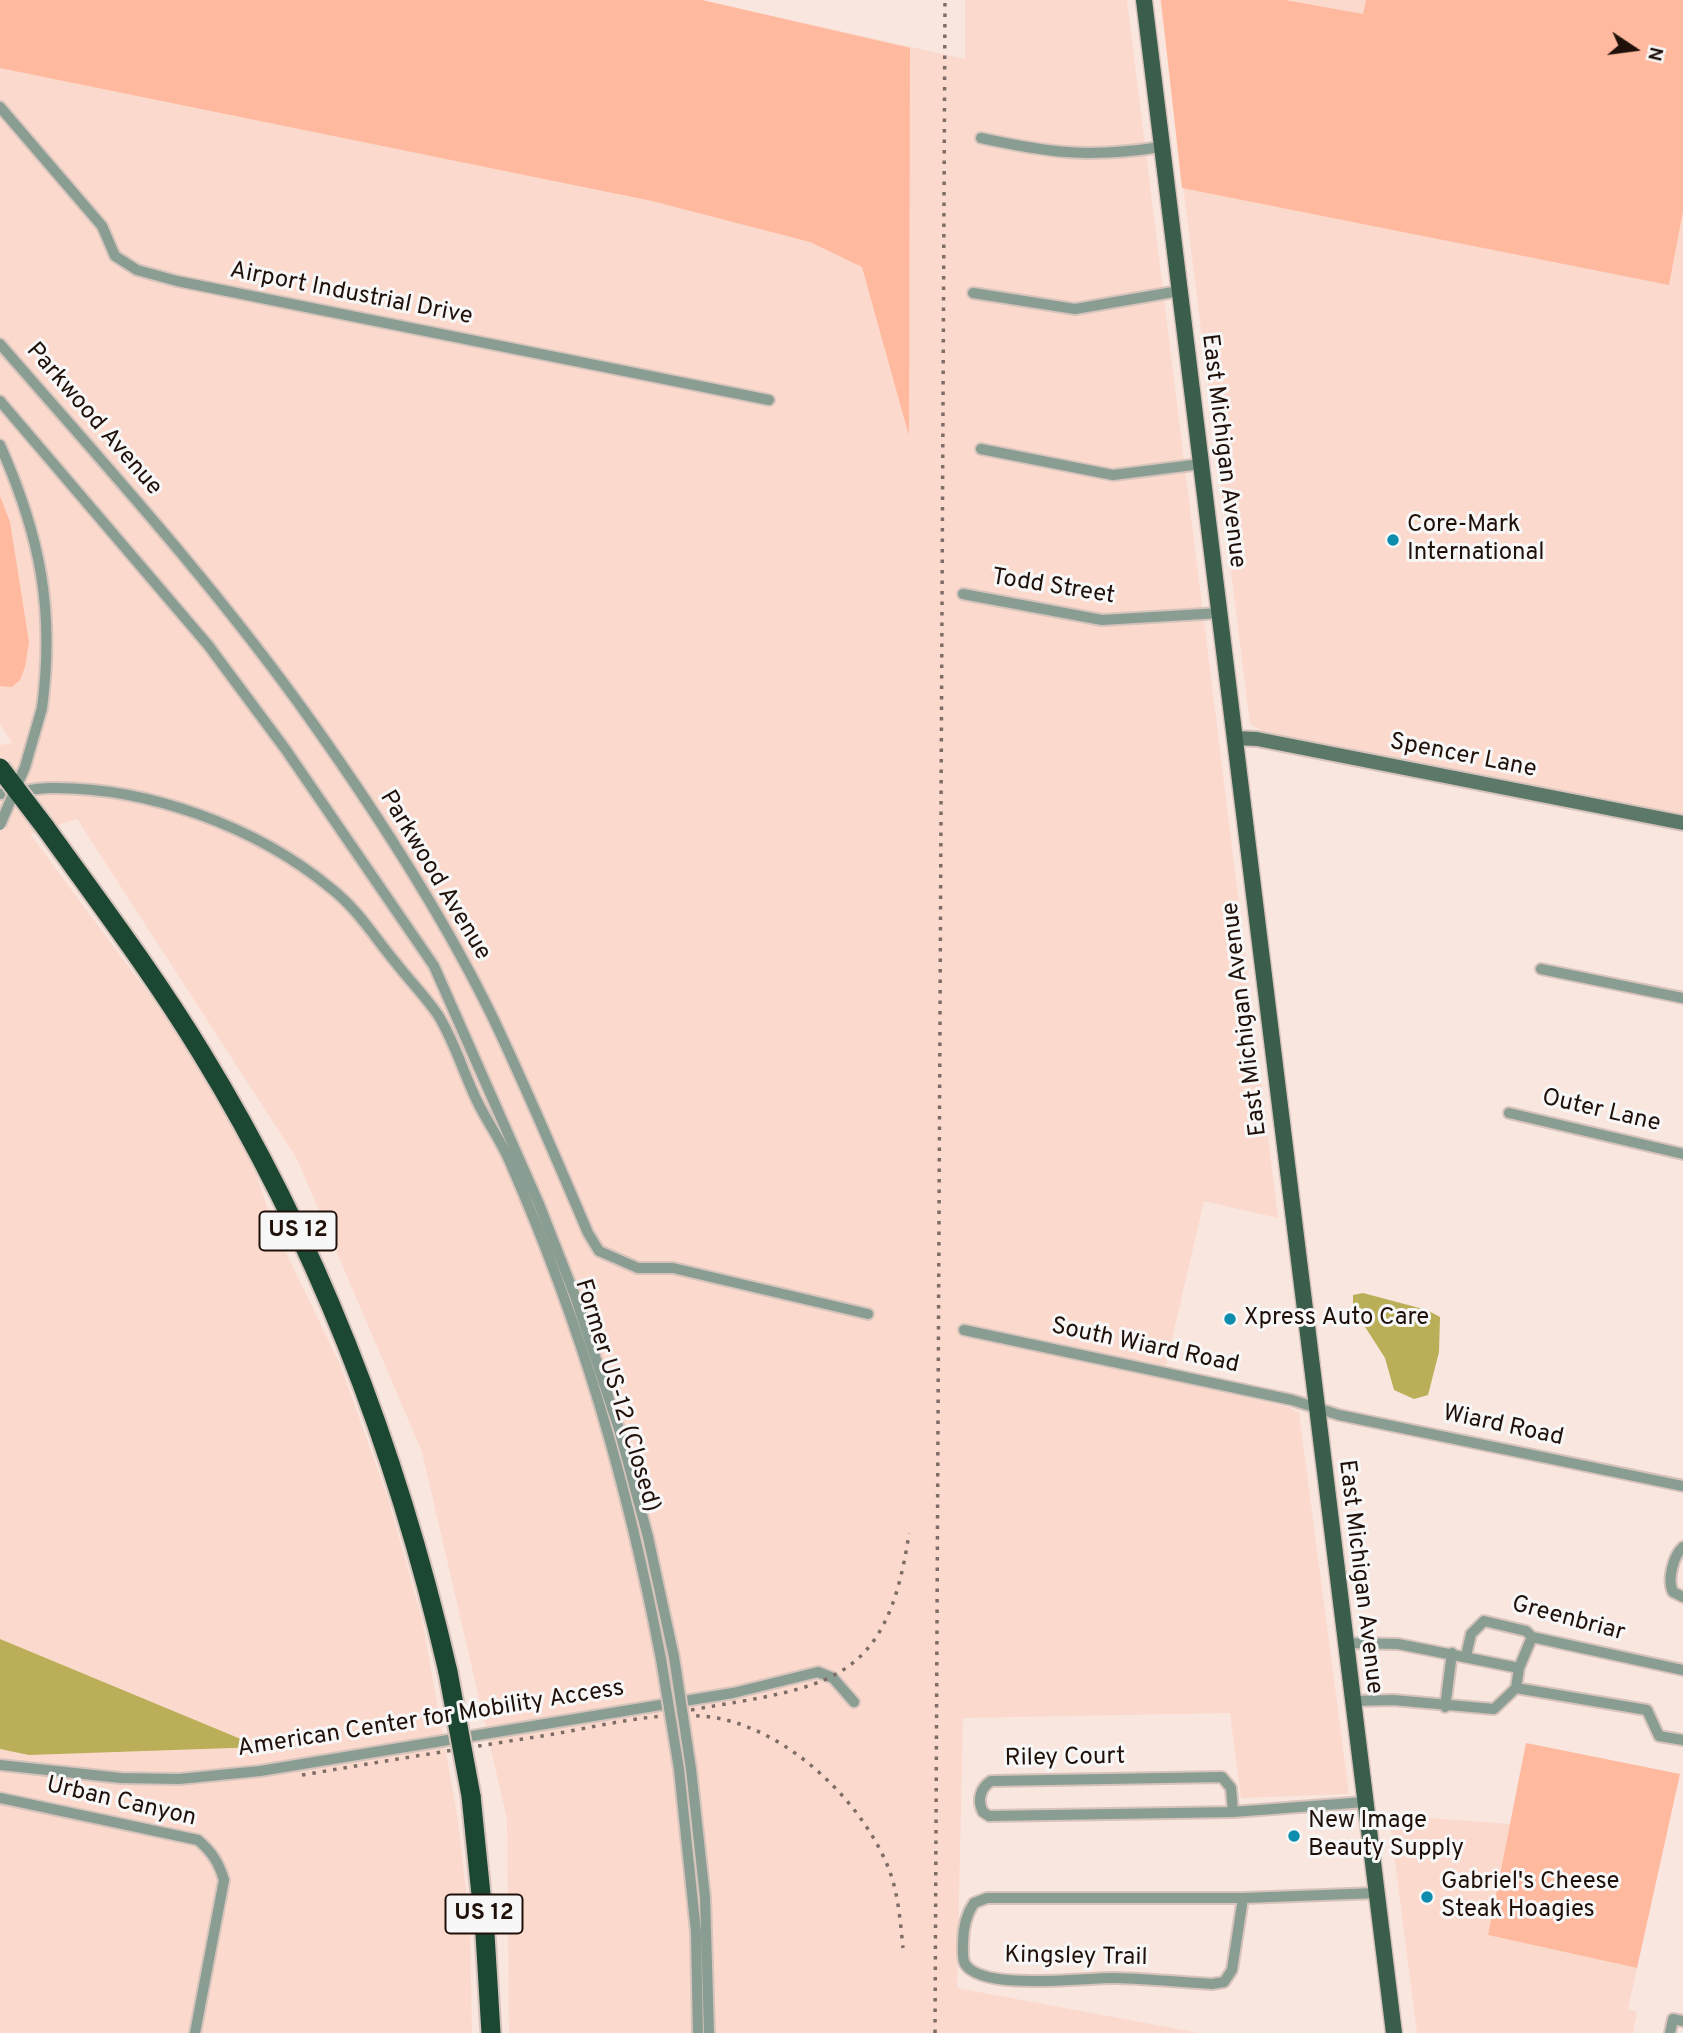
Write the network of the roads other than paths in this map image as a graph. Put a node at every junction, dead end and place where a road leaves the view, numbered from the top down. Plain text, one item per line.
1 (1144, 0) edge
2 (0, 107) edge
3 (981, 138) dead end
4 (1161, 147) junction
5 (1180, 291) junction
6 (973, 293) dead end
7 (0, 344) edge
8 (769, 400) dead end
9 (0, 401) edge
10 (0, 445) edge
11 (981, 449) dead end
12 (1201, 464) junction
13 (963, 594) dead end
14 (1220, 613) junction
15 (1235, 738) junction
16 (0, 768) edge
17 (0, 794) edge
18 (1683, 823) edge
19 (0, 825) edge
20 (1541, 969) dead end
21 (1683, 998) edge
22 (1509, 1113) dead end
23 (1683, 1154) edge
24 (868, 1314) dead end
25 (964, 1330) dead end
26 (1315, 1409) junction
27 (1683, 1486) edge
28 (1683, 1547) edge
29 (1683, 1597) edge
30 (1532, 1637) junction
31 (1345, 1643) junction
32 (1452, 1653) junction
33 (1466, 1656) junction
34 (1519, 1668) junction
35 (1683, 1670) edge
36 (1516, 1688) junction
37 (1352, 1701) junction
38 (854, 1702) dead end
39 (1445, 1707) junction
40 (1683, 1740) edge
41 (0, 1765) edge
42 (685, 1769) junction
43 (0, 1798) edge
44 (1365, 1802) junction
45 (1233, 1812) junction
46 (1377, 1893) junction
47 (1243, 1898) junction
48 (1683, 2021) edge
49 (195, 2033) edge
50 (491, 2033) edge
51 (698, 2033) edge
52 (709, 2033) edge
53 (1394, 2033) edge
54 (1670, 2033) edge

1 - 4 main road, East Michigan Avenue
2 - 8 street, Airport Industrial Drive
3 - 4 street
4 - 5 main road, East Michigan Avenue
5 - 6 street
5 - 12 main road, East Michigan Avenue
7 - 24 street, Parkwood Avenue
9 - 42 street, bridge
10 - 19 street, bridge
11 - 12 street
12 - 14 main road, East Michigan Avenue
13 - 14 street, Todd Street
14 - 15 main road, East Michigan Avenue
15 - 18 street, Spencer Lane
15 - 26 main road, East Michigan Avenue
16 - 50 highway, US 12 / US 12, bridge
17 - 42 street, Former US-12 (Closed), bridge
20 - 21 street
22 - 23 street, Outer Lane
25 - 26 street, South Wiard Road
26 - 27 street, Wiard Road
26 - 31 main road, East Michigan Avenue
28 - 29 street
30 - 33 street, Greenbriar
30 - 34 street
30 - 35 street, Greenbriar
31 - 32 street
31 - 37 main road, East Michigan Avenue
32 - 33 street
32 - 39 street
33 - 34 street
34 - 36 street
36 - 39 street
36 - 40 street
37 - 39 street
37 - 44 main road, East Michigan Avenue
38 - 41 street, American Center for Mobility Access
42 - 51 street
42 - 52 street
43 - 49 street, Urban Canyon
44 - 45 street, Riley Court
44 - 46 main road, East Michigan Avenue
45 - 45 street, Riley Court
46 - 47 street, Kingsley Trail
46 - 53 main road, East Michigan Avenue
47 - 47 street, Kingsley Trail
48 - 54 street

